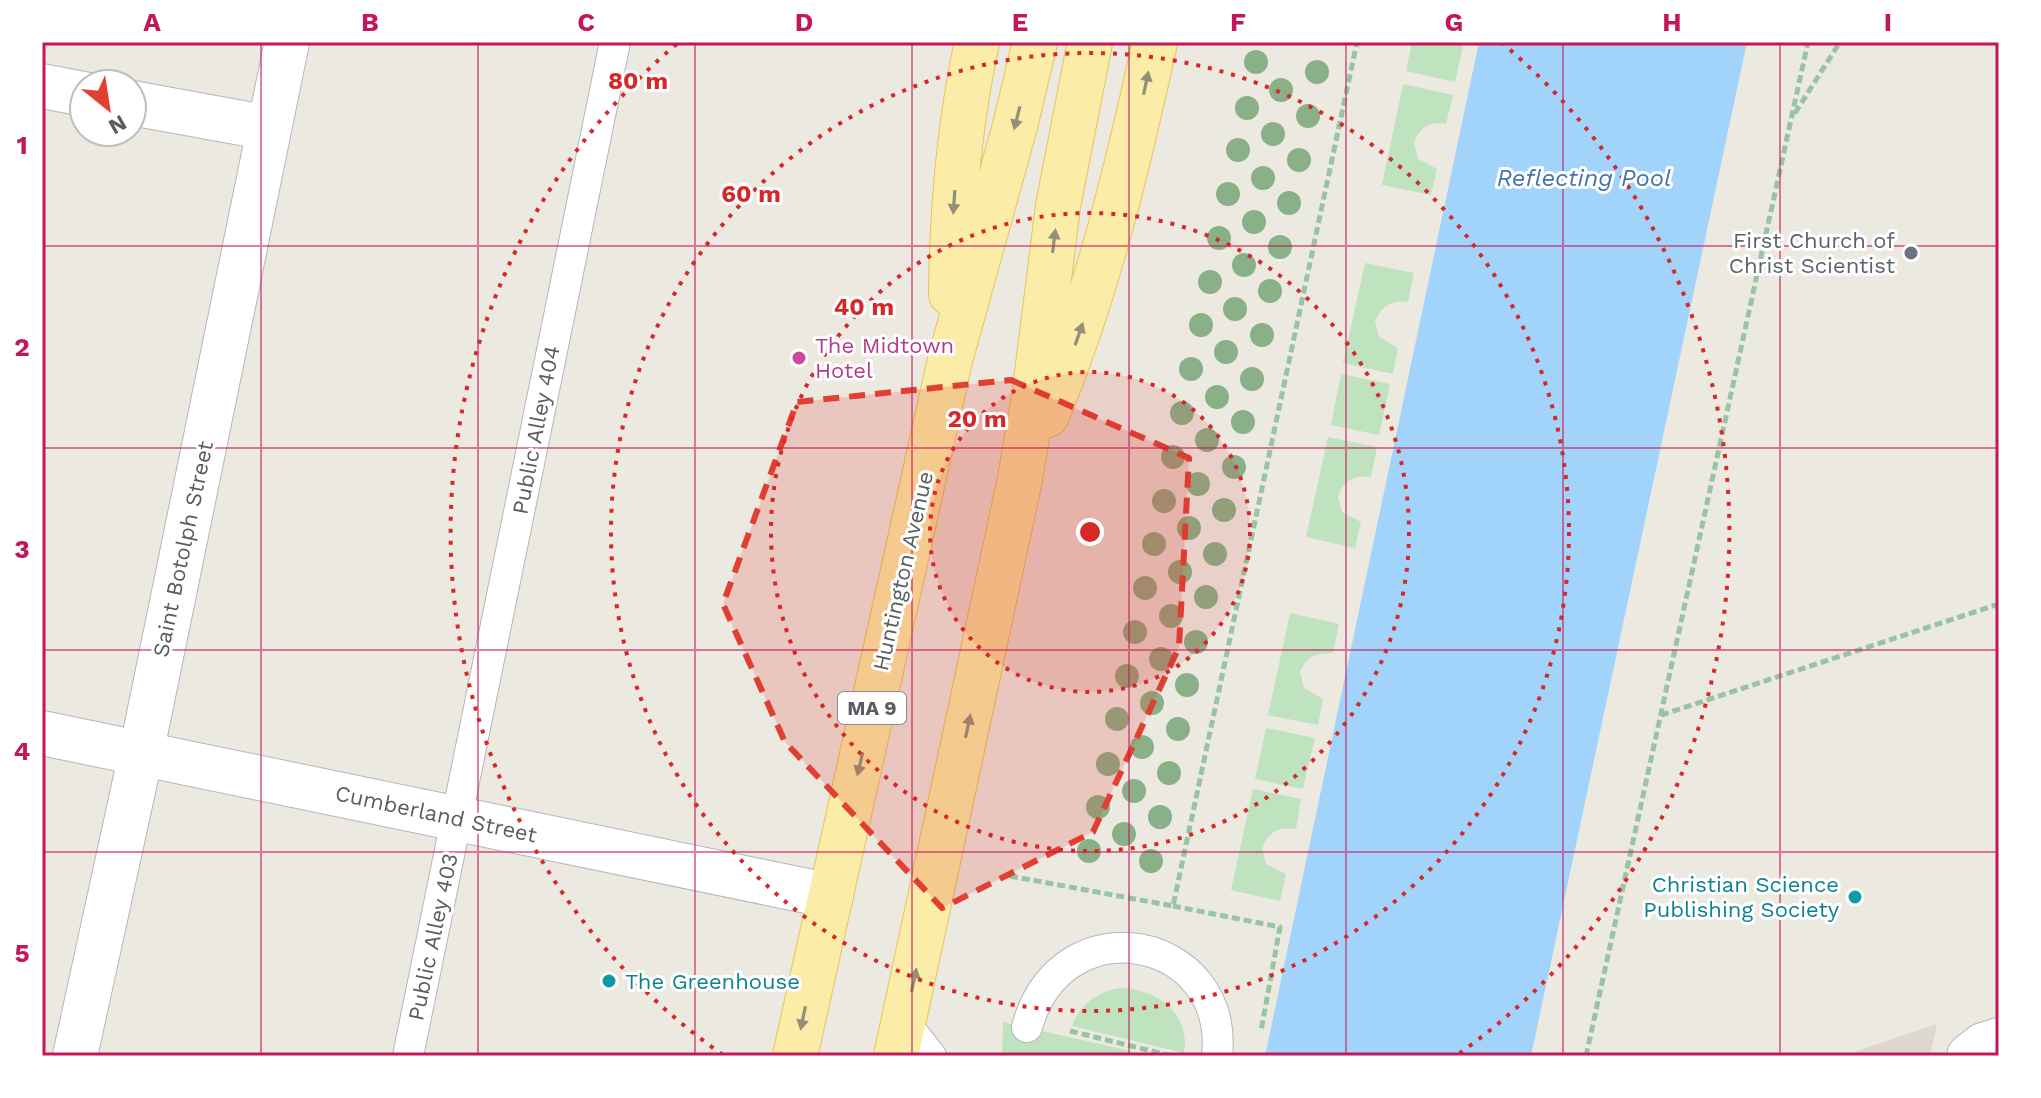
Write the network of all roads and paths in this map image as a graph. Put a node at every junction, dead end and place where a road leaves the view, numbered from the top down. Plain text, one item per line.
1 (287, 42) edge
2 (615, 42) edge
3 (977, 42) edge
4 (1035, 42) edge
5 (1090, 42) edge
6 (1155, 42) edge
7 (1357, 42) edge
8 (1808, 42) edge
9 (1840, 42) edge
10 (42, 86) edge
11 (68, 91) edge
12 (148, 106) edge
13 (1791, 121) junction
14 (269, 128) junction
15 (950, 360) junction
16 (1019, 484) junction
17 (1999, 604) edge
18 (1660, 715) junction
19 (42, 733) edge
20 (141, 754) junction
21 (458, 818) junction
22 (1010, 876) dead end
23 (831, 896) junction
24 (1173, 906) junction
25 (1027, 1027) dead end
26 (1071, 1032) dead end
27 (900, 1039) edge
28 (1999, 1040) edge
29 (1259, 1042) dead end
30 (75, 1056) edge
31 (408, 1056) edge
32 (795, 1056) edge
33 (931, 1056) edge
34 (1172, 1056) edge
35 (1217, 1056) edge
36 (1586, 1056) edge
37 (1969, 1056) edge

1 - 14 street, Saint Botolph Street
2 - 21 lane, Public Alley 404
3 -> 15 main road
4 -> 15 main road, Huntington Avenue / MA 9
16 -> 5 main road
16 -> 6 main road
7 - 24 path
8 - 13 path
9 - 13 path
10 - 11 street
12 - 14 street
13 - 18 path
14 - 20 street, Saint Botolph Street
15 -> 23 main road, Huntington Avenue / MA 9
27 -> 16 main road
17 - 18 path
18 - 36 path
19 - 20 street, Cumberland Street
20 - 21 street, Cumberland Street
20 - 30 street, Saint Botolph Street
21 - 23 street, Cumberland Street
21 - 31 lane, Public Alley 403
22 - 24 path
23 -> 32 main road, Huntington Avenue / MA 9
24 - 29 path
25 - 35 lane
26 - 34 path
27 - 33 lane
28 - 37 street

